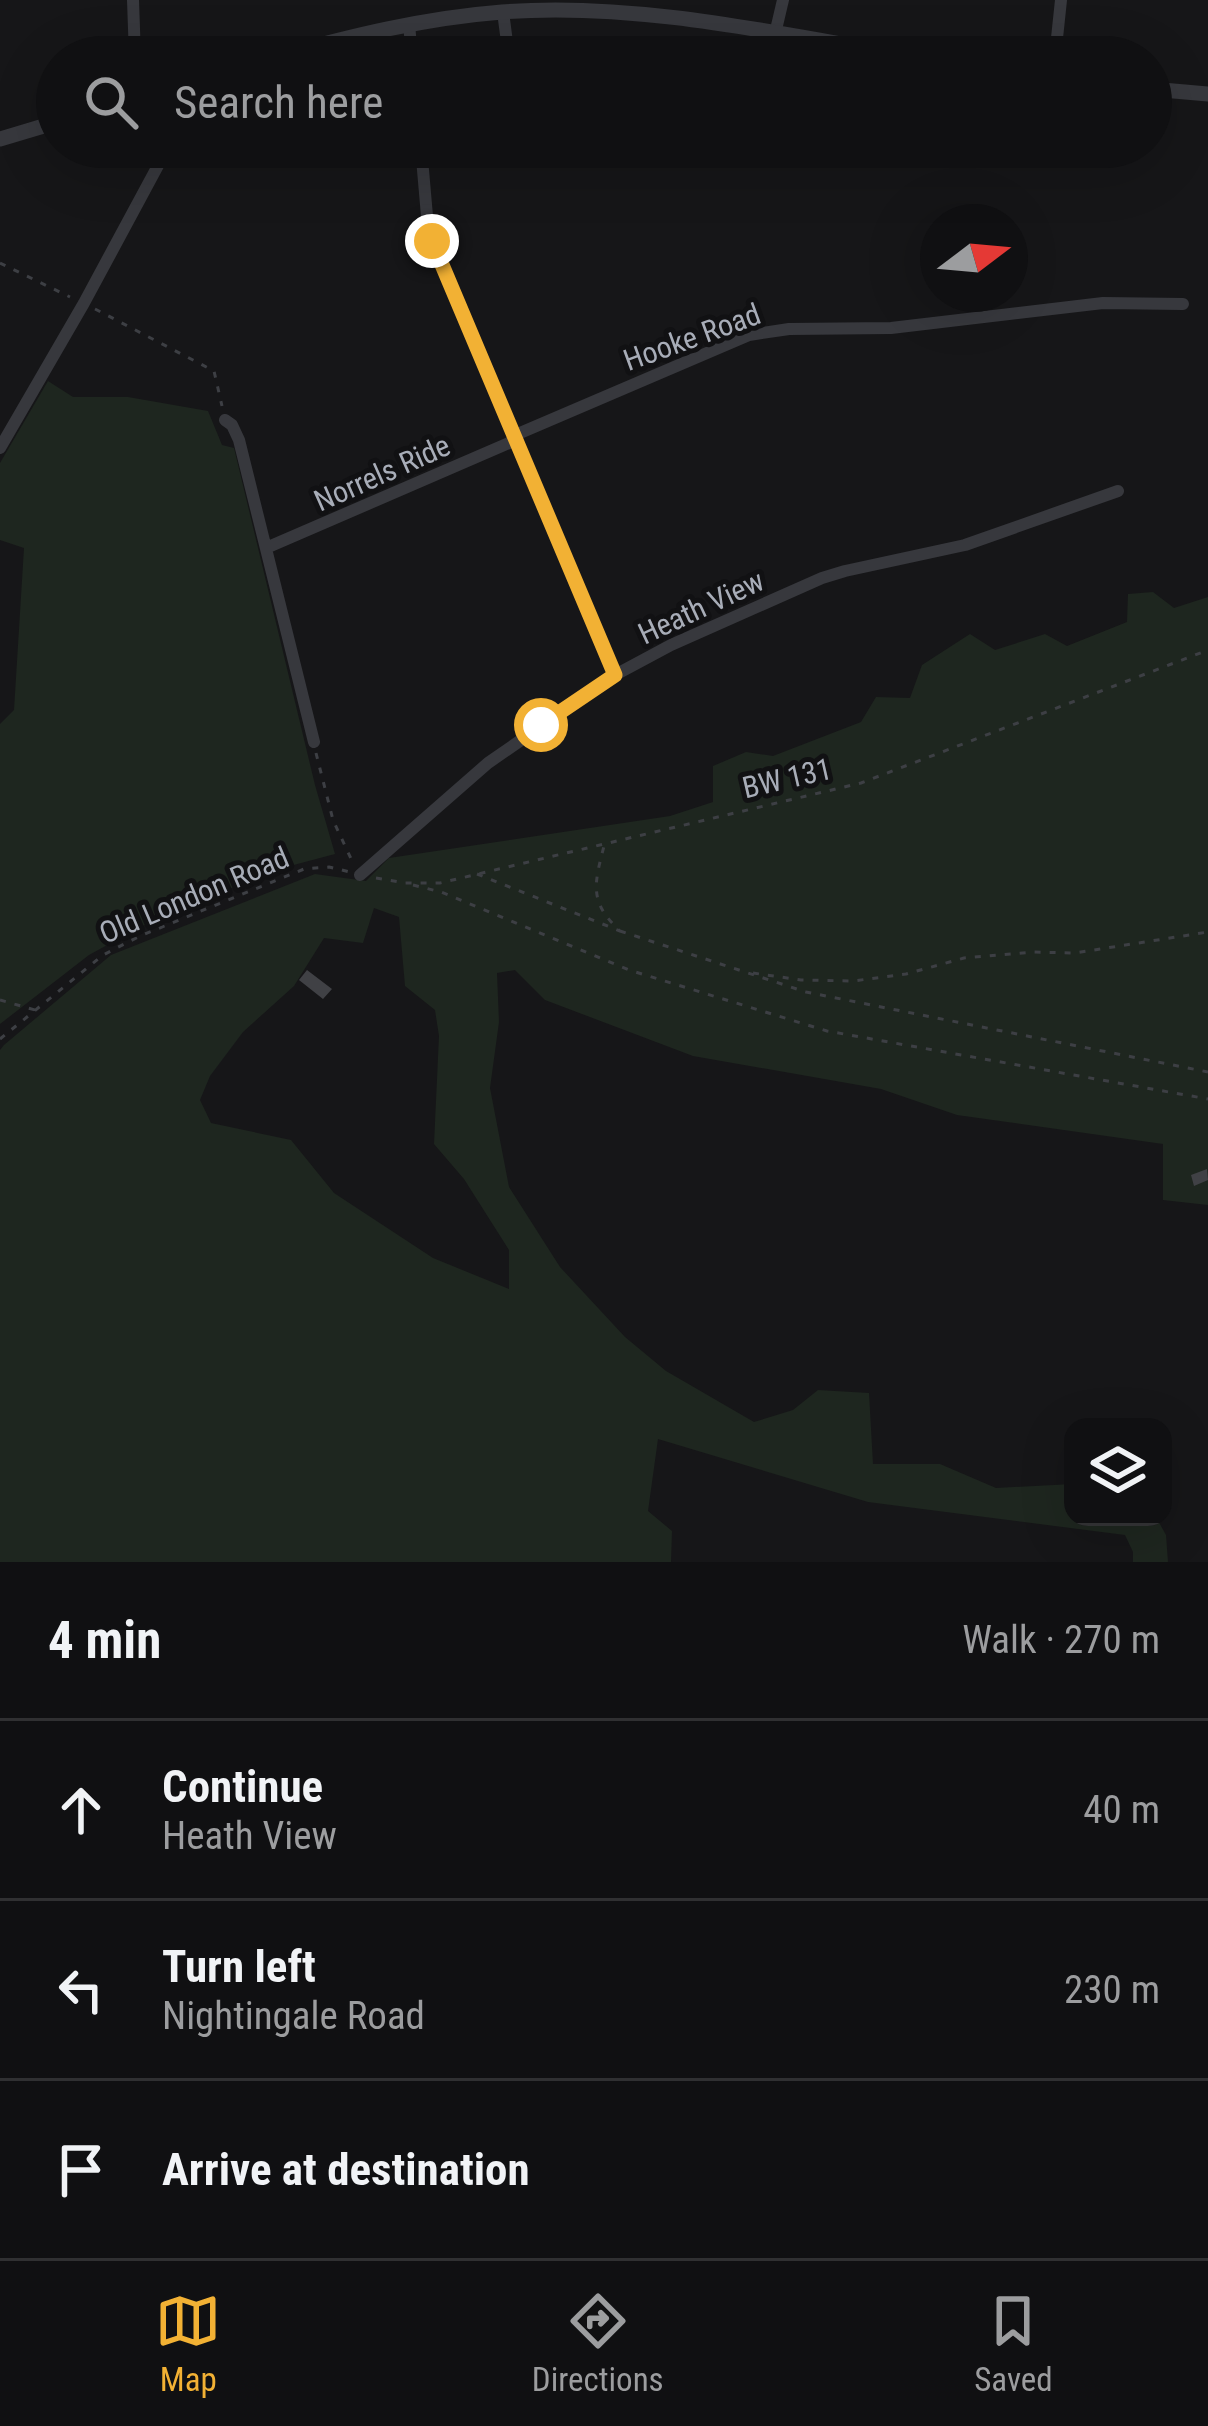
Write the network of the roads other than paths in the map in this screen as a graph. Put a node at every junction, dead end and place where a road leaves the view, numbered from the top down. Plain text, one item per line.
1 (133, 0) edge
2 (438, 0) edge
3 (783, 0) edge
4 (1061, 0) edge
5 (503, 12) junction
6 (441, 19) junction
7 (409, 24) junction
8 (775, 34) junction
9 (134, 36) edge
10 (353, 36) edge
11 (410, 36) edge
12 (506, 36) edge
13 (787, 36) edge
14 (1057, 36) edge
15 (1172, 91) edge
16 (1208, 94) edge
17 (36, 128) edge
18 (0, 139) edge
19 (157, 168) edge
20 (423, 168) edge
21 (1184, 304) dead end
22 (225, 420) road end
23 (514, 437) junction
24 (0, 448) edge
25 (1118, 490) dead end
26 (266, 548) junction
27 (615, 675) junction
28 (314, 742) road end
29 (360, 874) road end

1 - 9 street
2 - 6 street
3 - 8 street
4 - 14 street
5 - 6 street
5 - 8 street
5 - 12 street
6 - 7 street
7 - 10 street
7 - 11 street
8 - 13 street
15 - 16 street
17 - 18 street
19 - 24 street
20 - 23 street
21 - 23 street, Hooke Road
22 - 26 street
23 - 26 street, Norrels Ride
23 - 27 street
25 - 27 street, Heath View
26 - 28 street
27 - 29 street, Heath View

